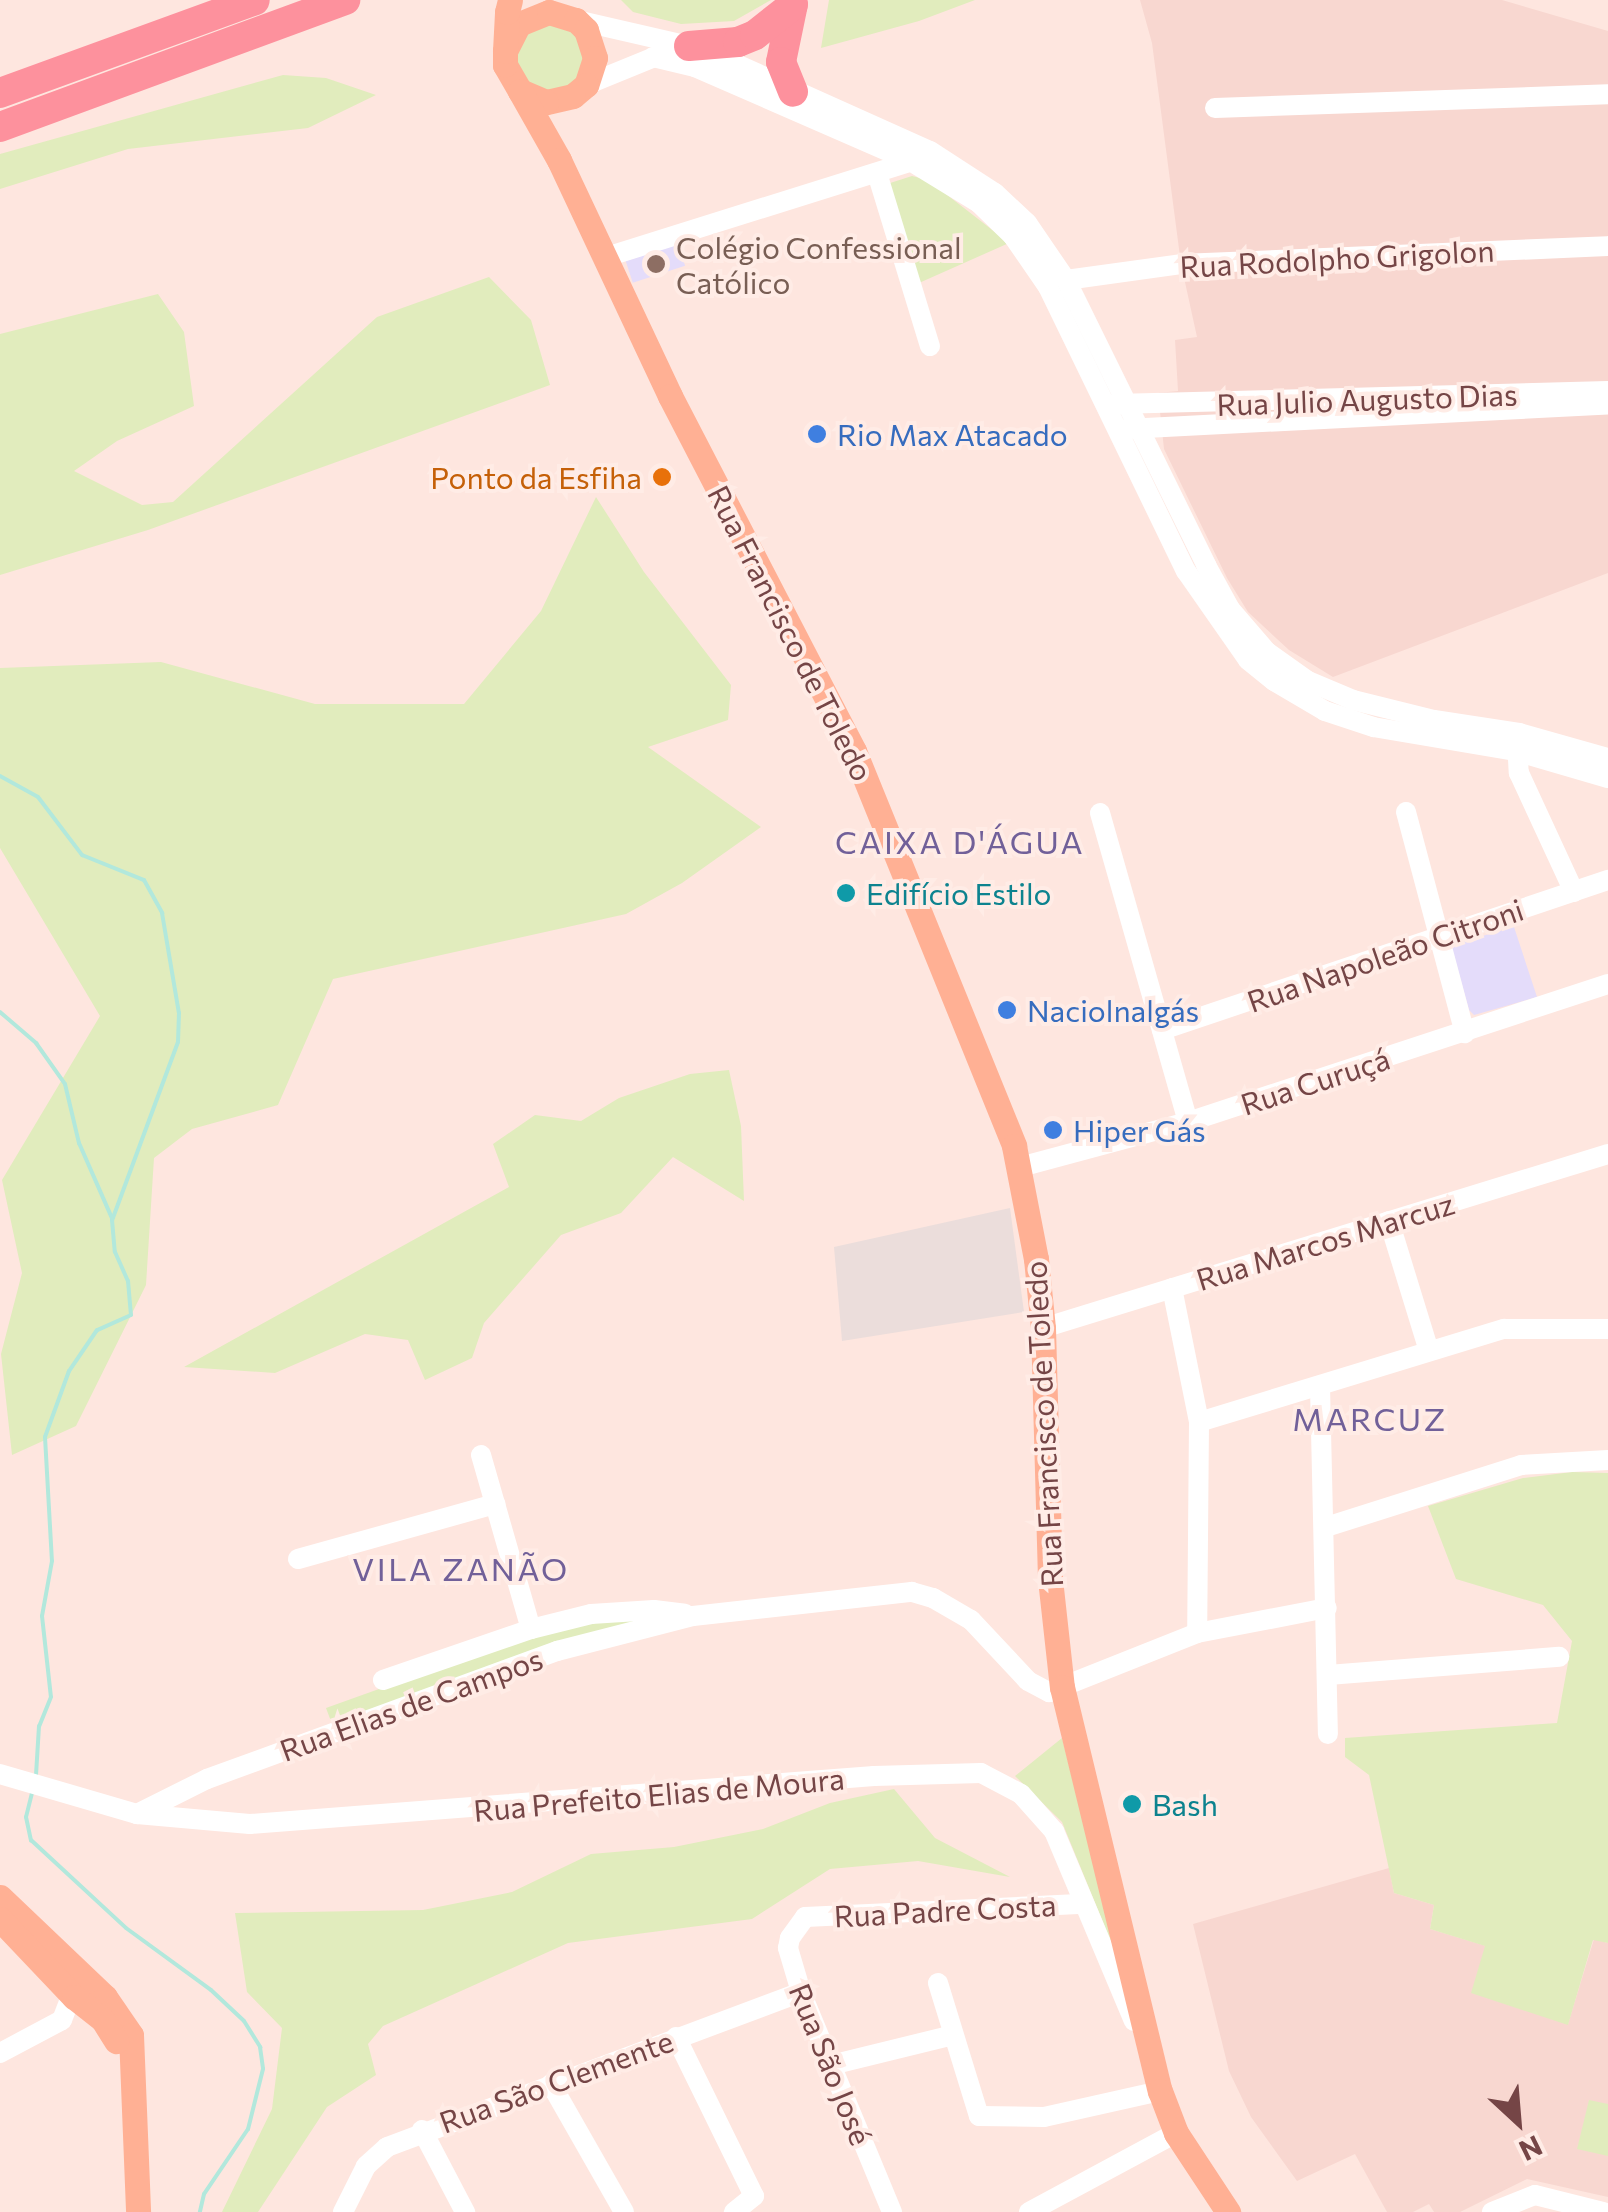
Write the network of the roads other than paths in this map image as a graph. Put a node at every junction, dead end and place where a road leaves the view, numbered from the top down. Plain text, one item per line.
1 (196, 0) edge
2 (255, 0) edge
3 (345, 0) edge
4 (510, 0) edge
5 (793, 2) edge
6 (560, 11) edge
7 (693, 46) junction
8 (128, 47) junction
9 (505, 51) junction
10 (653, 57) junction
11 (579, 90) junction
12 (520, 91) junction
13 (793, 92) junction
14 (0, 93) edge
15 (1608, 94) edge
16 (1216, 108) dead end
17 (0, 127) edge
18 (921, 157) junction
19 (559, 160) junction
20 (877, 174) junction
21 (1608, 246) edge
22 (603, 258) junction
23 (1066, 280) junction
24 (930, 346) dead end
25 (1608, 390) edge
26 (1115, 404) junction
27 (1608, 405) edge
28 (1127, 429) junction
29 (1517, 742) junction
30 (1608, 758) edge
31 (1608, 778) edge
32 (1406, 812) dead end
33 (1100, 813) dead end
34 (1608, 880) edge
35 (1574, 892) junction
36 (1439, 937) junction
37 (1608, 984) edge
38 (1162, 1030) junction
39 (1465, 1033) junction
40 (1188, 1122) junction
41 (1608, 1154) edge
42 (1020, 1167) junction
43 (1389, 1222) junction
44 (1172, 1288) junction
45 (1043, 1328) junction
46 (1608, 1328) edge
47 (1429, 1351) junction
48 (1320, 1386) junction
49 (1199, 1422) junction
50 (481, 1455) dead end
51 (1608, 1460) edge
52 (495, 1504) junction
53 (1326, 1527) junction
54 (298, 1558) dead end
55 (1326, 1608) junction
56 (693, 1616) junction
57 (531, 1629) junction
58 (1197, 1633) junction
59 (1559, 1656) dead end
60 (1328, 1675) junction
61 (382, 1680) dead end
62 (1062, 1687) junction
63 (1328, 1734) dead end
64 (0, 1774) edge
65 (137, 1814) junction
66 (0, 1896) edge
67 (1084, 1904) junction
68 (806, 1917) joint
69 (0, 1919) edge
70 (64, 1972) junction
71 (938, 1983) dead end
72 (801, 1992) junction
73 (70, 2014) junction
74 (953, 2035) junction
75 (676, 2037) junction
76 (0, 2054) edge
77 (1151, 2060) junction
78 (831, 2065) junction
79 (551, 2084) junction
80 (1160, 2091) junction
81 (422, 2130) junction
82 (1176, 2133) junction
83 (1566, 2208) edge
84 (122, 2212) edge
85 (138, 2212) edge
86 (343, 2212) edge
87 (465, 2212) edge
88 (624, 2212) edge
89 (734, 2212) edge
90 (892, 2212) edge
91 (1029, 2212) edge
92 (1228, 2212) edge
93 (1492, 2212) edge
94 (1602, 2212) edge

1 - 8 highway
2 - 8 highway
3 - 17 highway
4 - 9 main road
5 - 7 highway
5 - 13 highway
6 - 7 street
6 - 9 main road
6 - 11 main road
7 - 10 street
7 - 13 street
8 - 14 highway
9 - 12 main road
10 - 11 street
10 - 18 street
11 - 12 main road
11 - 19 main road
12 - 19 main road, Rua Francisco de Toledo
13 - 18 street
15 - 16 street
18 - 20 street
18 - 23 street
18 - 26 street
19 - 22 main road, Rua Francisco de Toledo
20 - 22 street
20 - 24 street
21 - 23 street, Rua Rodolpho Grigolon
22 - 42 main road, Rua Francisco de Toledo
23 - 26 street
25 - 26 street, Rua Julio Augusto Dias
26 - 28 street
27 - 28 street, Rua Julio Augusto Dias
28 - 29 street
29 - 30 street
29 - 31 street
29 - 35 street
32 - 36 street
33 - 38 street
34 - 35 street, Rua Napoleão Citroni
35 - 36 street, Rua Napoleão Citroni
36 - 38 street, Rua Napoleão Citroni
36 - 39 street
37 - 39 street, Rua Curuçá
38 - 40 street
39 - 40 street, Rua Curuçá
40 - 42 street, Rua Curuçá
41 - 43 street, Rua Marcos Marcuz
42 - 45 main road, Rua Francisco de Toledo
43 - 44 street, Rua Marcos Marcuz
43 - 47 street
44 - 45 street, Rua Marcos Marcuz
44 - 49 street
45 - 62 main road, Rua Francisco de Toledo
46 - 47 street
47 - 48 street
48 - 49 street
48 - 53 street
49 - 58 street
50 - 52 street
51 - 53 street
52 - 54 street
52 - 57 street
53 - 55 street
55 - 58 street
55 - 60 street
56 - 57 street, Rua Elias de Campos
56 - 62 street, Rua Elias de Campos
56 - 65 street, Rua Elias de Campos
57 - 61 street, Rua Elias de Campos
58 - 62 street
59 - 60 street
60 - 63 street
62 - 77 main road, Rua Francisco de Toledo
64 - 65 street, Rua Prefeito Elias de Moura
65 - 67 street, Rua Prefeito Elias de Moura
66 - 70 main road
67 - 68 street, Rua Padre Costa
67 - 77 street, Rua Prefeito Elias de Moura
68 - 72 street, Rua São José
69 - 70 main road
70 - 73 main road
70 - 73 street
70 - 85 main road
71 - 74 street
72 - 75 street, Rua São Clemente
72 - 78 street, Rua São José
73 - 76 street
73 - 84 main road
74 - 78 street
74 - 80 street
75 - 79 street, Rua São Clemente
75 - 89 street
77 - 80 main road, Rua Francisco de Toledo
78 - 90 street, Rua São José
79 - 81 street, Rua São Clemente
79 - 88 street
80 - 82 main road, Rua Francisco de Toledo
81 - 86 street, Rua São Clemente
81 - 87 street
82 - 91 street
82 - 92 main road, Rua Francisco de Toledo
83 - 93 street
83 - 94 street

